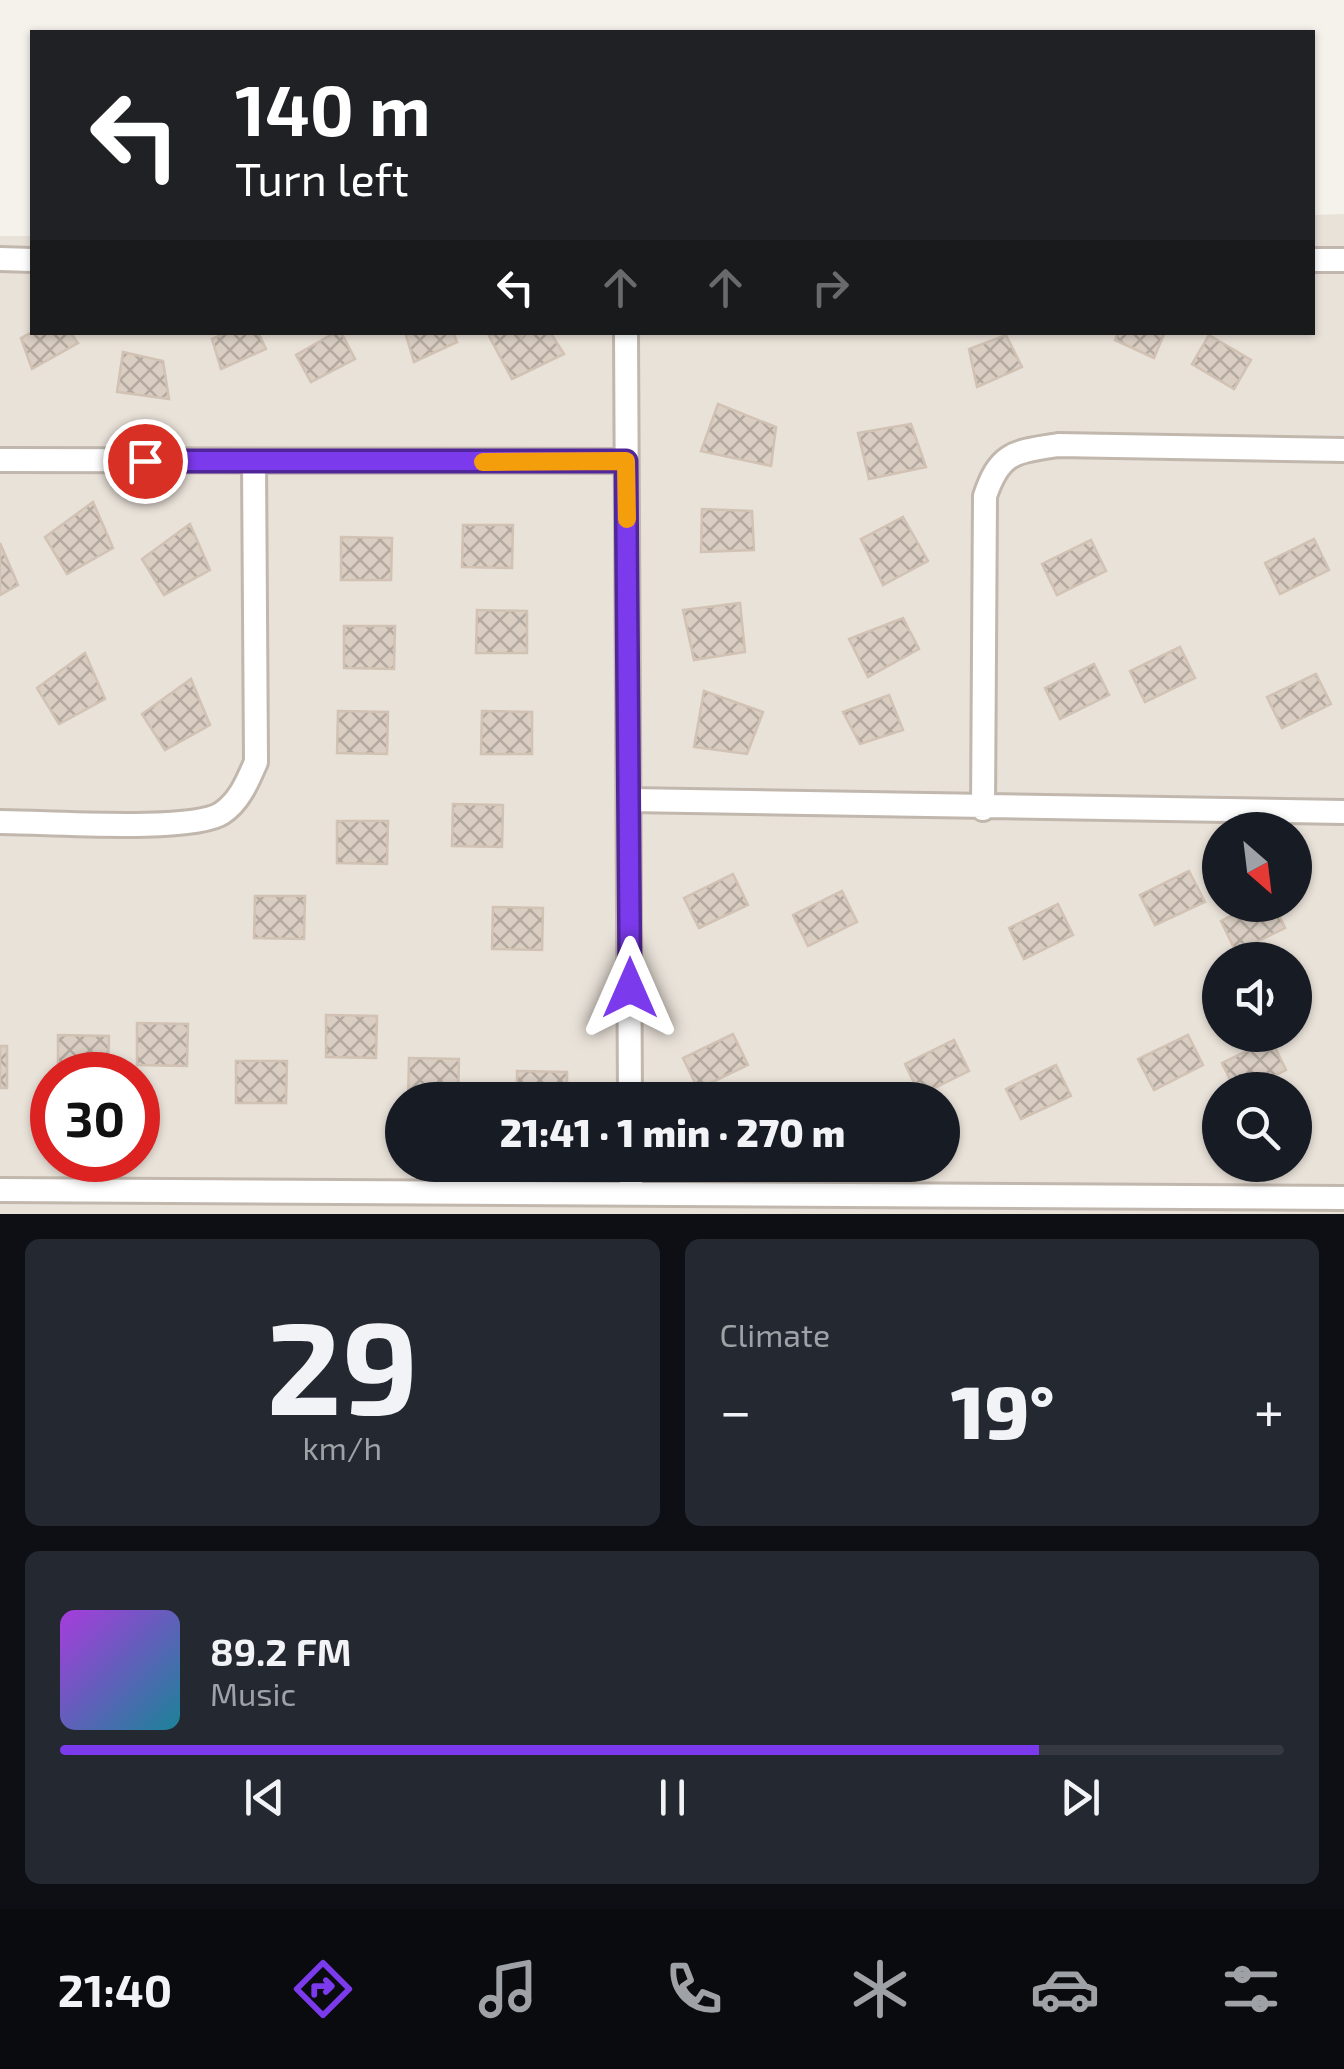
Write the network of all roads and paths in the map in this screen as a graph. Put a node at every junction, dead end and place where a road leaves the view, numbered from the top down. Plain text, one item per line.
1 (0, 259) edge
2 (30, 260) edge
3 (1315, 260) edge
4 (1344, 260) edge
5 (626, 335) edge
6 (1344, 450) edge
7 (0, 460) edge
8 (626, 461) junction
9 (254, 462) junction
10 (629, 800) junction
11 (983, 808) junction
12 (1344, 812) edge
13 (0, 822) edge
14 (630, 1082) edge
15 (631, 1182) edge
16 (0, 1190) edge
17 (631, 1191) junction
18 (1343, 1204) edge

1 - 2 street
3 - 4 street
5 - 8 street
6 - 11 street
7 - 9 street
8 - 9 street
8 - 10 street
9 - 13 street
10 - 11 street
10 - 14 street
11 - 12 street
15 - 17 street
16 - 17 street
17 - 18 street

